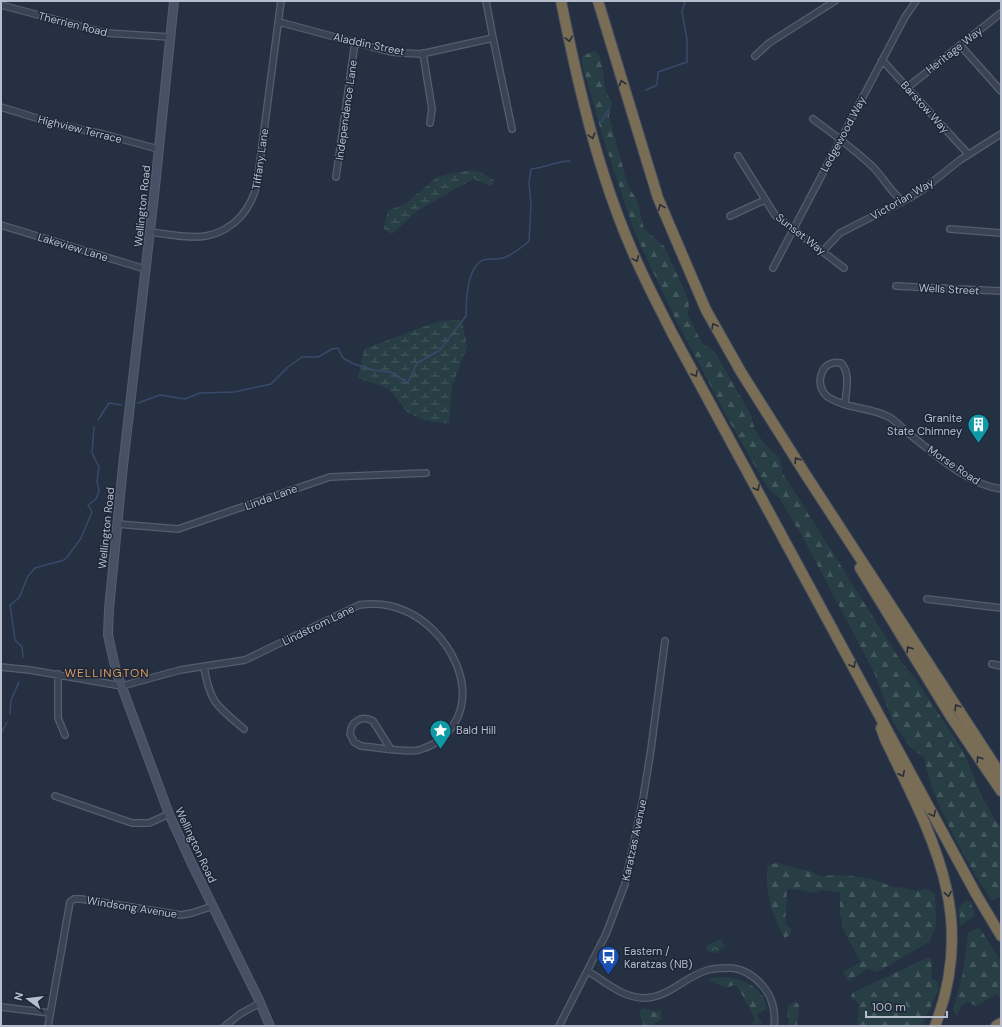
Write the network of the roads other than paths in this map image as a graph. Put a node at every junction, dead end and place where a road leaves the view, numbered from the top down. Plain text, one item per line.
1 (174, 1) edge
2 (282, 1) edge
3 (486, 1) edge
4 (561, 1) edge
5 (598, 1) edge
6 (835, 1) edge
7 (916, 1) edge
8 (1, 5) edge
9 (1001, 13) edge
10 (279, 22) junction
11 (170, 37) junction
12 (493, 38) junction
13 (355, 42) junction
14 (960, 45) junction
15 (423, 53) junction
16 (755, 56) dead end
17 (882, 60) junction
18 (908, 87) junction
19 (1001, 91) edge
20 (1, 107) edge
21 (813, 119) dead end
22 (430, 123) dead end
23 (512, 129) dead end
24 (1001, 134) edge
25 (840, 140) junction
26 (158, 149) junction
27 (968, 154) junction
28 (738, 156) dead end
29 (336, 178) dead end
30 (764, 200) junction
31 (903, 201) junction
32 (730, 216) dead end
33 (1, 225) edge
34 (950, 229) dead end
35 (793, 230) junction
36 (150, 232) junction
37 (1001, 232) edge
38 (823, 251) junction
39 (773, 268) dead end
40 (844, 268) dead end
41 (145, 269) junction
42 (896, 286) dead end
43 (1001, 291) edge
44 (845, 404) junction
45 (426, 473) dead end
46 (1001, 489) edge
47 (818, 493) junction
48 (118, 524) junction
49 (927, 599) dead end
50 (1001, 608) edge
51 (665, 641) dead end
52 (992, 664) dead end
53 (1001, 666) edge
54 (1, 667) edge
55 (204, 667) junction
56 (58, 674) junction
57 (122, 686) junction
58 (875, 706) junction
59 (244, 729) dead end
60 (65, 735) dead end
61 (390, 748) junction
62 (1001, 775) edge
63 (1001, 791) edge
64 (55, 796) dead end
65 (169, 814) junction
66 (213, 906) junction
67 (1001, 936) edge
68 (588, 971) junction
69 (260, 1003) junction
70 (1, 1007) edge
71 (50, 1013) junction
72 (1001, 1023) edge
73 (48, 1026) edge
74 (225, 1026) edge
75 (270, 1026) edge
76 (559, 1026) edge
77 (774, 1026) edge
78 (935, 1026) edge
79 (996, 1026) edge

1 - 11 main road, Wellington Road
2 - 10 street, Tiffany Lane
3 - 12 street
4 -> 58 highway
47 -> 5 highway
6 - 16 street
7 - 17 street, Ledgewood Way
8 - 11 street, Therrien Road
9 - 14 street, Heritage Way
10 - 13 street, Aladdin Street
10 - 36 street, Tiffany Lane
11 - 26 main road, Wellington Road
12 - 15 street, Aladdin Street
12 - 23 street
13 - 15 street, Aladdin Street
13 - 29 street, Independence Lane
14 - 18 street, Heritage Way
14 - 19 street
15 - 22 street
17 - 18 street, Barstow Way
17 - 25 street, Ledgewood Way
18 - 27 street, Barstow Way
20 - 26 street, Highview Terrace
21 - 25 street
24 - 27 street, Victorian Way
25 - 31 street
25 - 35 street, Ledgewood Way
26 - 36 main road, Wellington Road
27 - 31 street, Victorian Way
28 - 30 street, Sunset Way
30 - 32 street
30 - 35 street, Sunset Way
31 - 38 street, Victorian Way
33 - 41 street, Lakeview Lane
34 - 37 street
35 - 38 street, Sunset Way
35 - 39 street, Ledgewood Way
36 - 41 main road, Wellington Road
38 - 40 street, Sunset Way
41 - 48 main road, Wellington Road
42 - 43 street, Wells Street
44 - 44 street, Morse Road
44 - 46 street, Morse Road
45 - 48 street, Linda Lane
62 -> 47 highway
63 -> 47 highway
48 - 57 main road, Wellington Road
49 - 50 street
51 - 68 street, Karatzas Avenue
52 - 53 street
54 - 56 street
55 - 57 street, Lindstrom Lane
55 - 59 street
55 - 61 street, Lindstrom Lane
56 - 57 street
56 - 60 street
57 - 65 main road, Wellington Road
58 -> 67 highway
58 -> 78 highway
61 - 61 street, Lindstrom Lane
64 - 65 street
65 - 66 main road, Wellington Road
66 - 69 main road, Wellington Road
66 - 71 street, Windsong Avenue
68 - 76 street, Karatzas Avenue
68 - 77 street
69 - 74 street
69 - 75 main road, Wellington Road
70 - 71 street
71 - 73 street
72 - 79 highway

